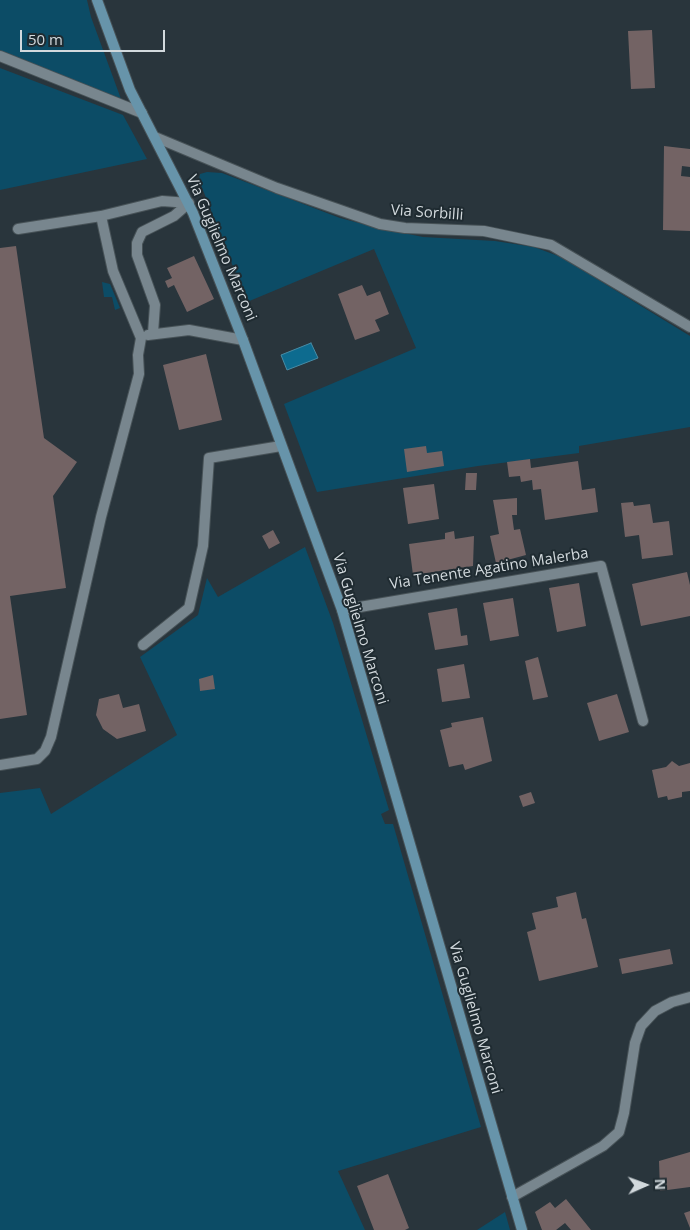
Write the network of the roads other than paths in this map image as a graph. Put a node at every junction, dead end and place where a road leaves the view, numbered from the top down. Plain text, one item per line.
1 (97, 0) edge
2 (0, 56) edge
3 (142, 113) junction
4 (155, 137) junction
5 (189, 203) junction
6 (101, 216) junction
7 (18, 230) dead end
8 (690, 327) edge
9 (153, 333) junction
10 (140, 338) junction
11 (244, 340) junction
12 (281, 446) junction
13 (342, 610) junction
14 (143, 645) dead end
15 (643, 721) dead end
16 (0, 765) edge
17 (690, 997) edge
18 (512, 1197) junction
19 (522, 1230) edge

1 - 3 main road, Via Guglielmo Marconi
2 - 3 street
3 - 4 main road, Via Guglielmo Marconi
4 - 5 main road, Via Guglielmo Marconi
4 - 8 street, Via Sorbilli
5 - 6 street
5 - 9 street
5 - 11 main road, Via Guglielmo Marconi
6 - 7 street
6 - 10 street
9 - 10 street
9 - 11 street
10 - 16 street
11 - 12 main road, Via Guglielmo Marconi
12 - 13 main road, Via Guglielmo Marconi
12 - 14 street
13 - 15 street, Via Tenente Agatino Malerba
13 - 18 main road, Via Guglielmo Marconi
17 - 18 street
18 - 19 main road, Via Guglielmo Marconi

